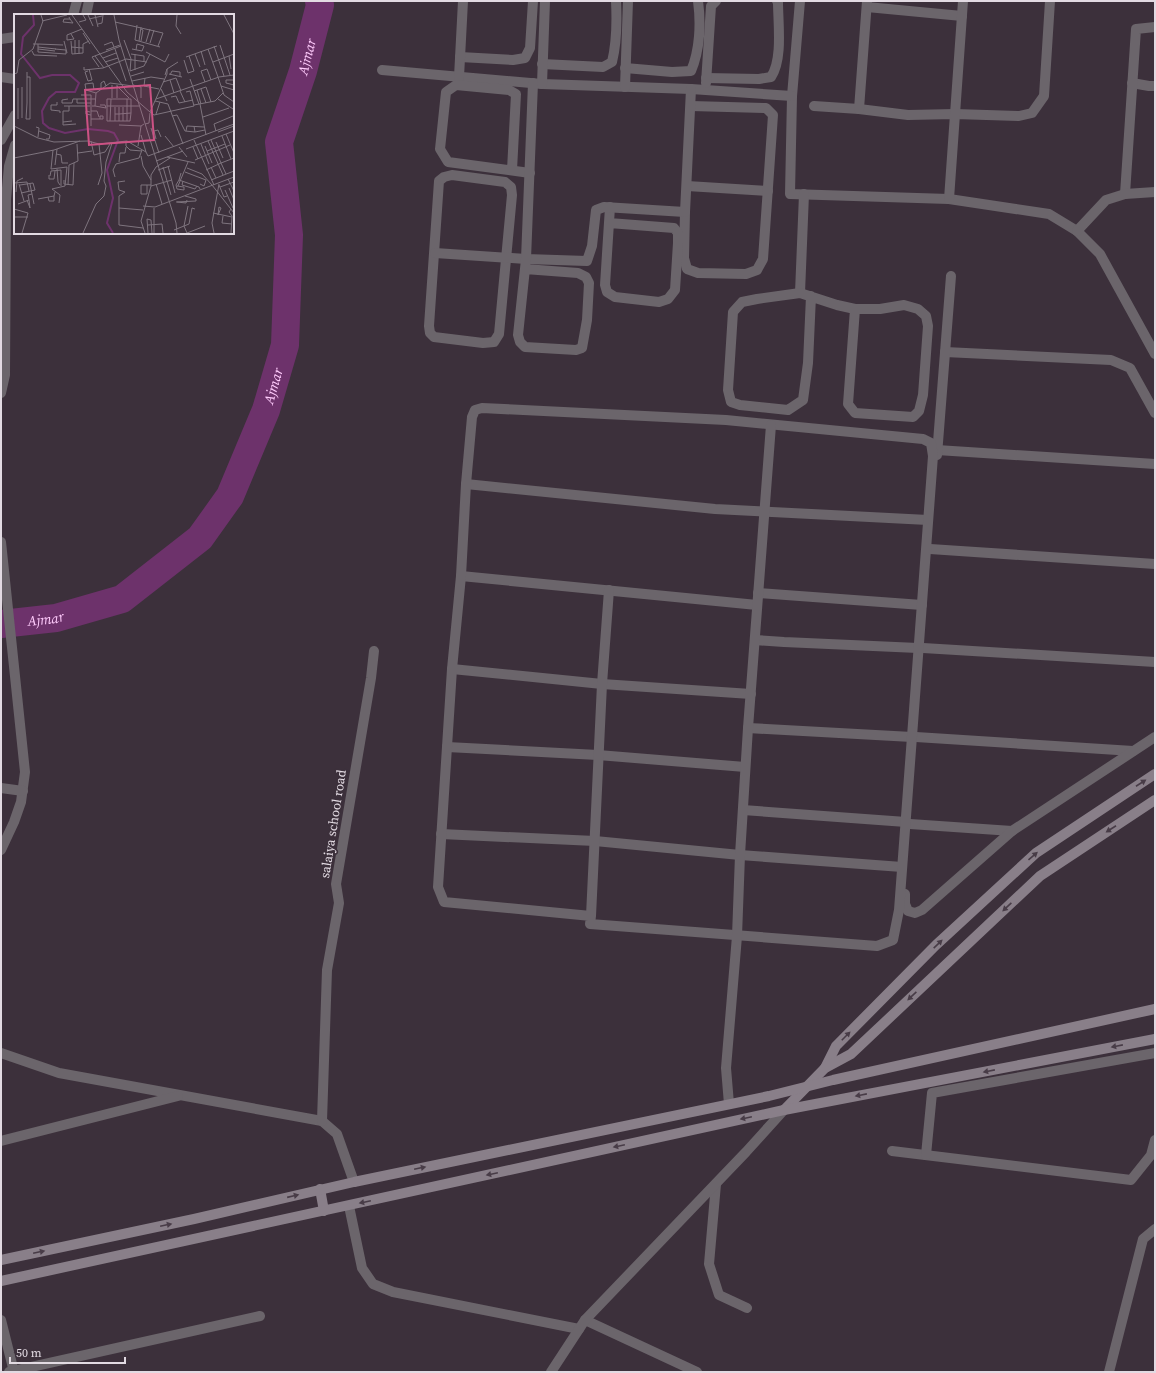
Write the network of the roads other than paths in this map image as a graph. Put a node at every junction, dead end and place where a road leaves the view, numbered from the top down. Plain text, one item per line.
1 (77, 1) edge
2 (90, 1) edge
3 (463, 1) edge
4 (533, 1) edge
5 (545, 1) edge
6 (616, 1) edge
7 (628, 1) edge
8 (698, 1) edge
9 (716, 1) edge
10 (777, 1) edge
11 (800, 1) edge
12 (963, 1) edge
13 (1050, 1) edge
14 (867, 4) edge
15 (73, 14) edge
16 (86, 14) edge
17 (962, 16) junction
18 (1155, 27) edge
19 (14, 37) edge
20 (1, 39) edge
21 (460, 57) junction
22 (542, 64) junction
23 (625, 68) junction
24 (382, 70) dead end
25 (1, 77) edge
26 (460, 77) junction
27 (706, 78) junction
28 (14, 79) edge
29 (1132, 83) junction
30 (538, 84) junction
31 (625, 86) junction
32 (1155, 86) edge
33 (691, 89) junction
34 (706, 90) junction
35 (792, 96) junction
36 (691, 106) junction
37 (814, 106) dead end
38 (859, 109) junction
39 (955, 114) junction
40 (14, 117) edge
41 (1, 140) edge
42 (14, 148) edge
43 (512, 170) junction
44 (530, 173) junction
45 (687, 186) junction
46 (768, 191) junction
47 (1155, 192) edge
48 (804, 194) junction
49 (1125, 194) junction
50 (949, 199) junction
51 (610, 207) junction
52 (685, 212) junction
53 (609, 223) junction
54 (1077, 231) junction
55 (435, 253) junction
56 (507, 258) junction
57 (525, 264) junction
58 (951, 276) dead end
59 (800, 293) junction
60 (811, 296) junction
61 (856, 309) junction
62 (1152, 342) edge
63 (945, 352) junction
64 (1155, 354) edge
65 (1, 393) edge
66 (1155, 413) edge
67 (771, 425) junction
68 (937, 450) junction
69 (1155, 464) edge
70 (466, 484) junction
71 (764, 512) junction
72 (928, 520) junction
73 (1, 542) edge
74 (930, 549) junction
75 (1155, 564) edge
76 (461, 576) junction
77 (609, 590) junction
78 (758, 593) junction
79 (757, 605) junction
80 (922, 605) junction
81 (755, 640) junction
82 (920, 648) junction
83 (374, 651) dead end
84 (1155, 662) edge
85 (452, 668) junction
86 (602, 684) junction
87 (750, 694) junction
88 (748, 728) junction
89 (914, 737) junction
90 (1155, 737) edge
91 (447, 747) junction
92 (1133, 751) junction
93 (598, 755) junction
94 (745, 767) junction
95 (1155, 774) edge
96 (1, 788) edge
97 (23, 791) junction
98 (1155, 800) edge
99 (743, 810) junction
100 (908, 823) junction
101 (1012, 831) junction
102 (441, 834) junction
103 (594, 841) junction
104 (1, 850) edge
105 (740, 855) junction
106 (902, 867) junction
107 (591, 916) junction
108 (737, 936) junction
109 (1155, 1009) edge
110 (1155, 1039) edge
111 (1, 1053) edge
112 (1155, 1053) edge
113 (825, 1068) junction
114 (806, 1086) junction
115 (182, 1095) junction
116 (729, 1104) junction
117 (784, 1110) junction
118 (322, 1121) junction
119 (1155, 1140) edge
120 (1, 1141) edge
121 (892, 1151) dead end
122 (926, 1155) junction
123 (354, 1182) junction
124 (716, 1184) junction
125 (320, 1189) junction
126 (349, 1206) junction
127 (324, 1211) junction
128 (1155, 1229) edge
129 (1, 1260) edge
130 (1, 1281) edge
131 (747, 1308) dead end
132 (260, 1316) dead end
133 (1, 1320) edge
134 (582, 1324) junction
135 (12, 1372) edge
136 (551, 1372) edge
137 (697, 1372) edge
138 (1109, 1372) edge

1 - 15 street
2 - 16 street
3 - 21 street
4 - 21 street
5 - 22 street
6 - 22 street
7 - 23 street
8 - 23 street
9 - 27 street
10 - 27 street
11 - 35 street
12 - 17 street
13 - 39 street
14 - 17 street
14 - 38 street
17 - 39 street
18 - 29 street
19 - 20 street
21 - 26 street
22 - 30 street
23 - 31 street
24 - 26 street
25 - 28 street
26 - 30 street
27 - 34 street
29 - 32 street
29 - 49 street
30 - 31 street
30 - 44 street
31 - 33 street
33 - 34 street
33 - 36 street
34 - 35 street
35 - 48 street
36 - 45 street
36 - 46 street
37 - 38 street
38 - 39 street
39 - 50 street
40 - 41 street
42 - 65 street
43 - 43 street
43 - 44 street
44 - 57 street
45 - 46 street
45 - 52 street
46 - 52 street
47 - 49 street
48 - 50 street
48 - 59 street
49 - 54 street
50 - 54 street
51 - 52 street
51 - 53 street
51 - 57 street
53 - 53 street
54 - 62 street
55 - 56 street
55 - 56 street
55 - 56 street
56 - 57 street
57 - 57 street
58 - 63 street
59 - 60 street
59 - 60 street
60 - 61 street
61 - 61 street
62 - 64 street
63 - 66 street
63 - 68 street
67 - 70 street
67 - 71 street
67 - 72 street
68 - 69 street
68 - 74 street
70 - 71 street
70 - 76 street
71 - 72 street
71 - 78 street
72 - 80 street
73 - 97 street
74 - 75 street
74 - 82 street
76 - 77 street
76 - 85 street
77 - 79 street
77 - 86 street
78 - 79 street
78 - 80 street
79 - 81 street
80 - 82 street
81 - 82 street
81 - 87 street
82 - 84 street
82 - 89 street
83 - 118 street, salaiya school road
85 - 86 street
85 - 91 street
86 - 87 street
86 - 93 street
87 - 88 street
88 - 89 street
88 - 94 street
89 - 92 street
89 - 100 street
90 - 92 street
91 - 93 street
91 - 102 street
92 - 101 street
93 - 94 street
93 - 103 street
94 - 99 street
113 -> 95 street
96 - 97 street
97 - 104 street
98 -> 113 street
99 - 100 street
99 - 105 street
100 - 101 street
100 - 101 street
100 - 106 street
102 - 103 street
102 - 107 street
103 - 105 street
103 - 107 street
105 - 106 street
105 - 108 street
106 - 108 street
107 - 108 street
108 - 116 street
109 - 114 street
110 -> 117 street
111 - 115 street
112 - 122 street
113 - 114 street
114 - 116 street
114 - 117 street
115 - 118 street
115 - 120 street
123 -> 116 street
117 - 124 street
117 -> 126 street
118 - 123 street
119 - 122 street
121 - 122 street
123 - 125 street
124 - 131 street
124 - 134 street
125 - 127 street
129 -> 125 street
126 - 127 street
126 - 134 street
127 - 130 street
128 - 138 street
132 - 135 street
133 - 135 street
134 - 136 street
134 - 137 street

